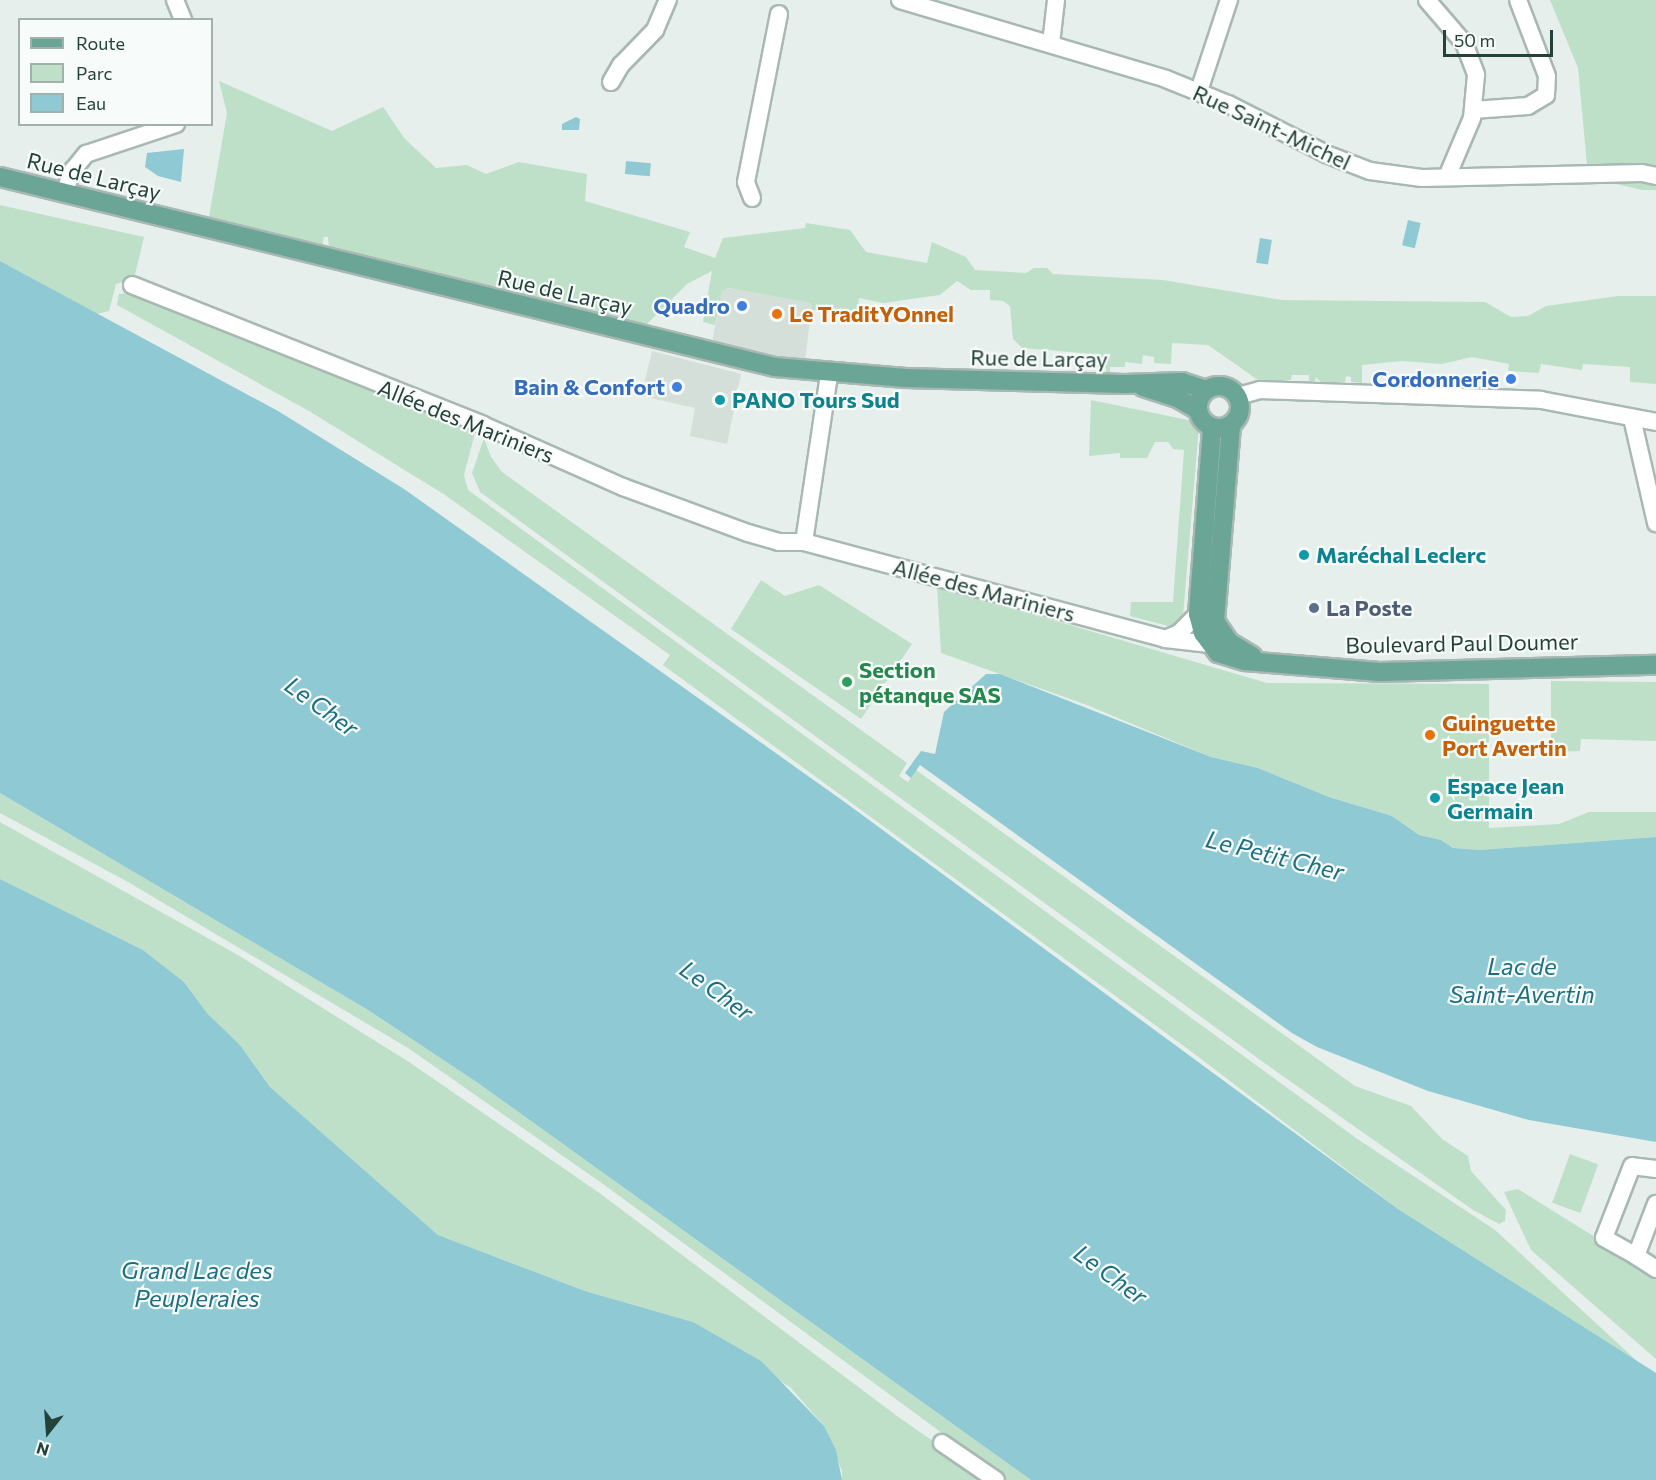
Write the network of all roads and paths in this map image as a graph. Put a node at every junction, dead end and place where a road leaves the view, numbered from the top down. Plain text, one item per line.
1 (176, 0) edge
2 (668, 0) edge
3 (900, 0) edge
4 (1056, 0) edge
5 (1229, 0) edge
6 (1426, 0) edge
7 (1518, 0) edge
8 (779, 14) dead end
9 (182, 18) edge
10 (1051, 44) junction
11 (611, 82) dead end
12 (1199, 91) junction
13 (1473, 110) junction
14 (170, 126) edge
15 (1656, 176) edge
16 (0, 177) edge
17 (1447, 177) junction
18 (64, 193) junction
19 (752, 198) dead end
20 (132, 285) dead end
21 (829, 374) junction
22 (1130, 384) junction
23 (1206, 390) junction
24 (1238, 396) junction
25 (1198, 410) junction
26 (1632, 418) junction
27 (1656, 422) edge
28 (1231, 426) junction
29 (1212, 428) junction
30 (1656, 523) edge
31 (804, 542) junction
32 (1198, 614) junction
33 (1165, 639) junction
34 (1210, 644) junction
35 (1268, 661) junction
36 (1656, 665) edge
37 (1656, 1169) edge
38 (1656, 1204) edge
39 (1636, 1256) junction
40 (1656, 1269) edge
41 (942, 1443) dead end
42 (996, 1480) edge

1 - 9 street
2 - 11 street
3 - 10 street, Rue Saint-Michel
4 - 10 street
5 - 12 street
6 - 13 street
7 - 13 street
8 - 19 street
10 - 12 street, Rue Saint-Michel
12 - 17 street, Rue Saint-Michel
13 - 17 street
14 - 18 street
15 - 17 street, Rue Saint-Michel
16 - 18 main road, Rue de Larçay
18 - 21 main road, Rue de Larçay
20 - 31 street, Allée des Mariniers
21 - 22 main road, Rue de Larçay
21 - 31 street
22 - 23 main road
22 - 25 main road
23 - 24 main road
23 - 25 main road
24 - 26 street
24 - 28 main road
25 - 29 main road
26 - 27 street
26 - 30 street
28 - 29 main road
28 - 35 main road
29 - 32 main road
31 - 33 street, Allée des Mariniers
32 - 33 street
32 - 34 main road
33 - 34 street, Allée des Mariniers
34 - 35 main road, Boulevard Paul Doumer
35 - 36 main road, Boulevard Paul Doumer
37 - 39 street
38 - 39 street
39 - 40 street
41 - 42 street

